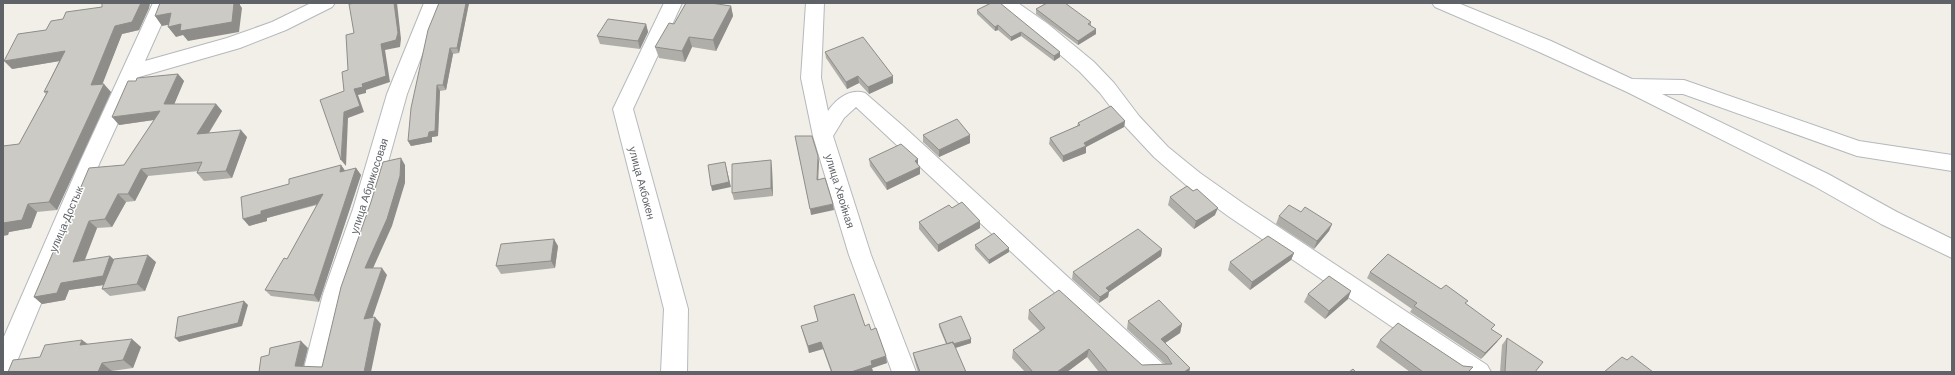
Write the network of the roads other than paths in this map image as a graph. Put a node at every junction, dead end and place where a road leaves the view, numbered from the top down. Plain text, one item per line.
1 (162, 3) edge
2 (326, 3) edge
3 (434, 3) edge
4 (673, 3) edge
5 (815, 3) edge
6 (1006, 3) edge
7 (1441, 3) edge
8 (131, 72) junction
9 (1629, 86) junction
10 (823, 136) junction
11 (1952, 164) edge
12 (1952, 249) edge
13 (3, 366) edge
14 (315, 372) edge
15 (674, 372) edge
16 (904, 372) edge
17 (1156, 372) edge
18 (1479, 372) edge

1 - 8 street, улица Достык
2 - 8 street
3 - 14 street, улица Абрикосовая
4 - 15 street, улица Акбокен
5 - 10 street, улица Хвойная
6 - 18 street
7 - 9 street
8 - 13 street, улица Достык
9 - 11 street
9 - 12 street
10 - 16 street, улица Хвойная
10 - 17 street

